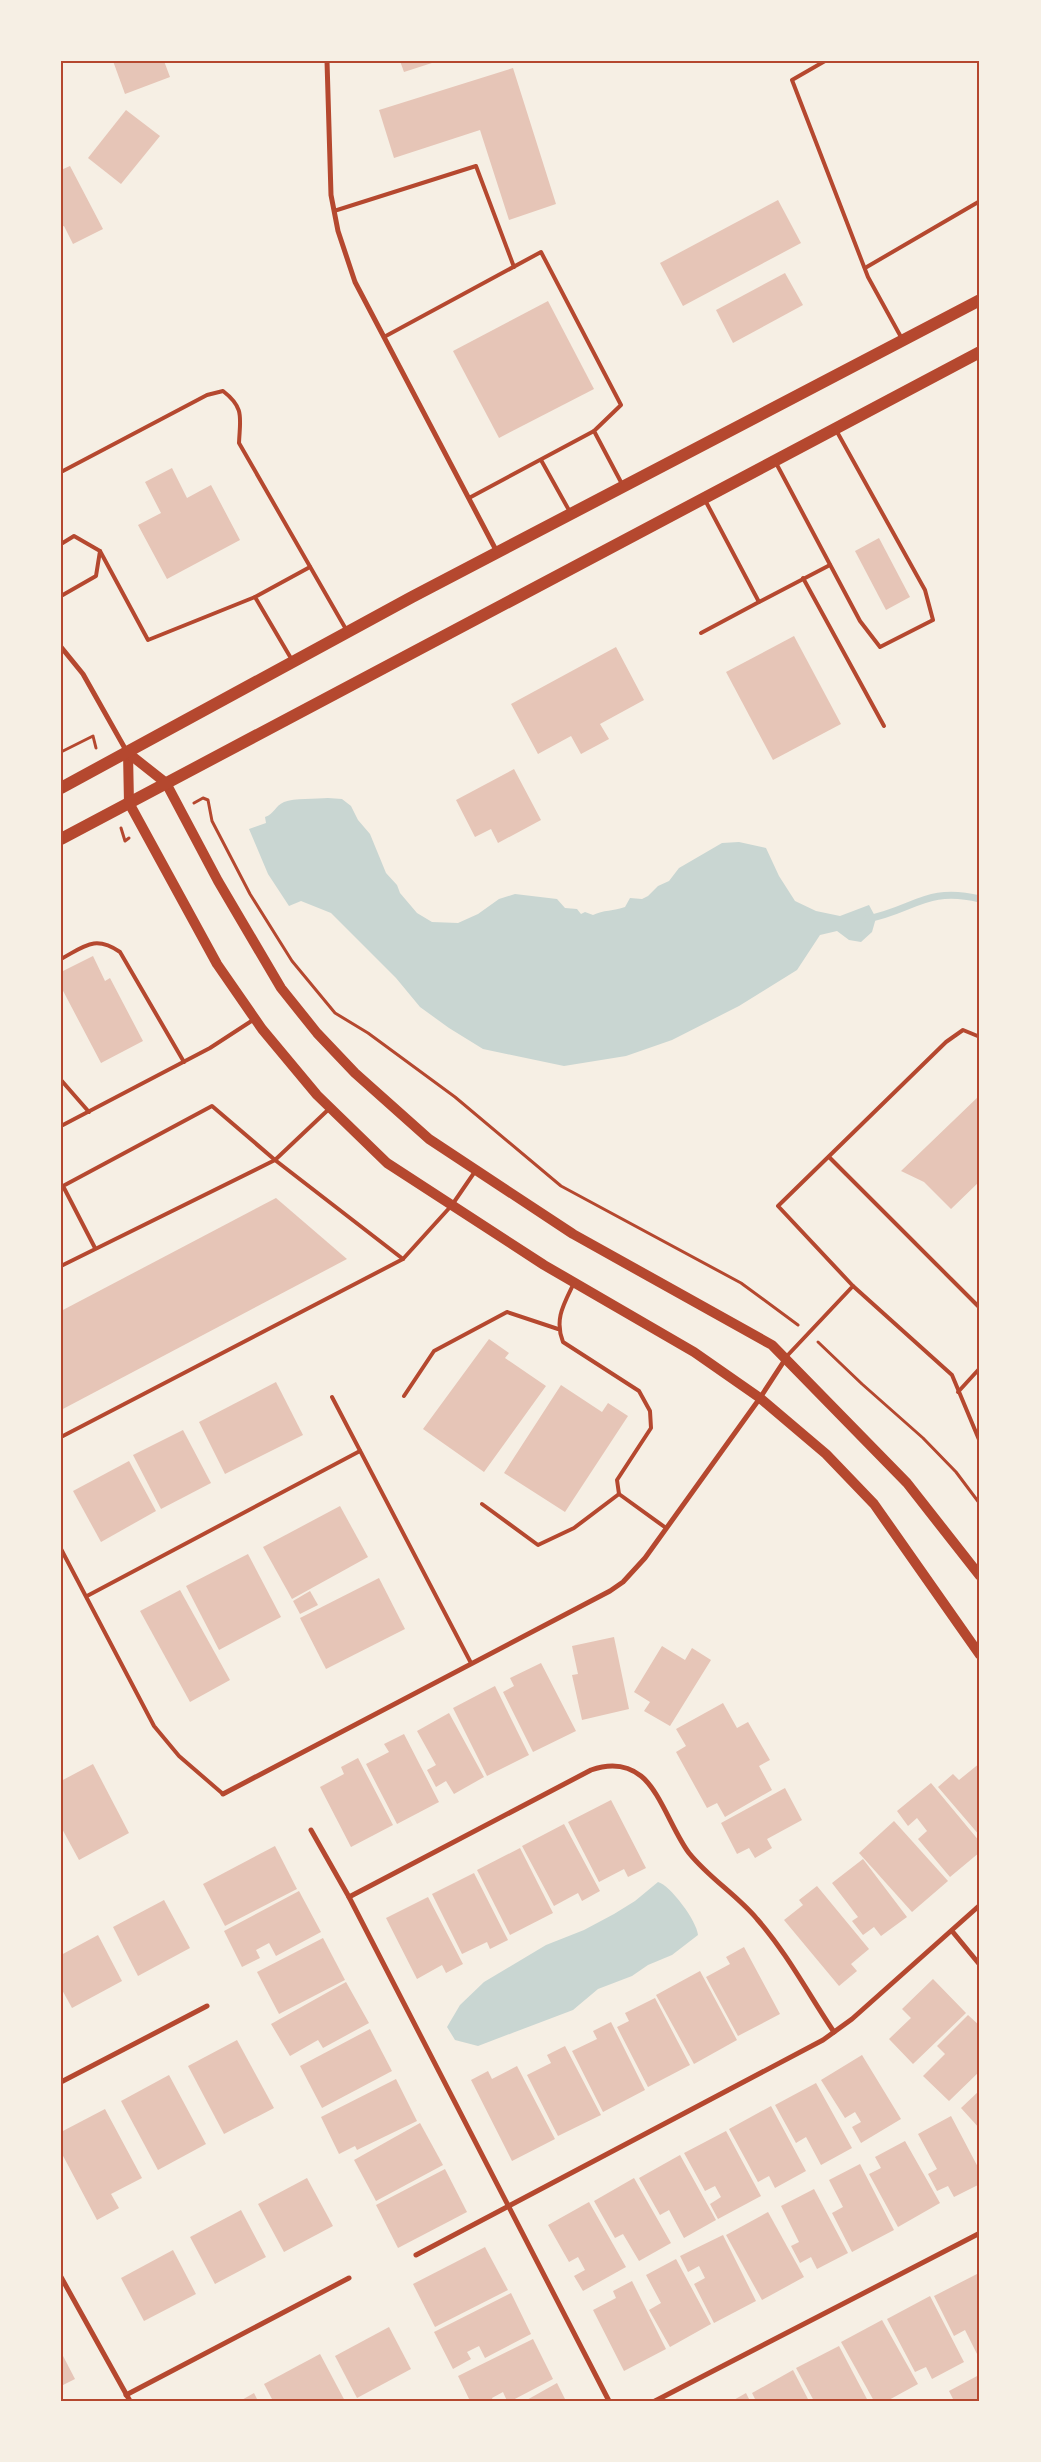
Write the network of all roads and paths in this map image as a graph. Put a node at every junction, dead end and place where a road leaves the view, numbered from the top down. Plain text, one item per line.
1 (327, 61) edge
2 (825, 61) edge
3 (980, 201) edge
4 (334, 211) junction
5 (514, 267) junction
6 (865, 268) junction
7 (980, 300) edge
8 (384, 337) junction
9 (902, 340) junction
10 (980, 352) edge
11 (836, 429) junction
12 (594, 431) junction
13 (541, 460) junction
14 (775, 461) junction
15 (61, 472) edge
16 (624, 486) junction
17 (469, 498) junction
18 (704, 498) junction
19 (571, 514) junction
20 (61, 544) edge
21 (100, 551) junction
22 (497, 552) junction
23 (830, 564) junction
24 (310, 567) junction
25 (804, 578) junction
26 (61, 596) edge
27 (255, 597) junction
28 (759, 602) junction
29 (348, 632) junction
30 (701, 633) dead end
31 (61, 647) edge
32 (294, 662) junction
33 (884, 726) dead end
34 (61, 752) edge
35 (128, 753) junction
36 (103, 766) junction
37 (166, 783) junction
38 (61, 788) edge
39 (203, 798) dead end
40 (129, 803) junction
41 (115, 811) junction
42 (61, 839) edge
43 (125, 841) dead end
44 (61, 959) edge
45 (255, 1019) junction
46 (980, 1037) edge
47 (184, 1062) junction
48 (61, 1080) edge
49 (330, 1108) junction
50 (89, 1112) junction
51 (61, 1126) edge
52 (828, 1157) junction
53 (275, 1160) junction
54 (476, 1170) junction
55 (62, 1186) edge
56 (452, 1205) junction
57 (95, 1248) junction
58 (403, 1258) junction
59 (61, 1266) edge
60 (574, 1283) junction
61 (853, 1286) junction
62 (980, 1308) edge
63 (558, 1329) junction
64 (808, 1333) junction
65 (786, 1357) junction
66 (980, 1368) edge
67 (958, 1392) junction
68 (404, 1396) dead end
69 (332, 1397) dead end
70 (760, 1398) junction
71 (61, 1438) edge
72 (980, 1442) edge
73 (360, 1451) junction
74 (619, 1494) junction
75 (482, 1504) dead end
76 (980, 1504) edge
77 (666, 1528) junction
78 (61, 1549) edge
79 (980, 1576) edge
80 (87, 1596) junction
81 (980, 1655) edge
82 (471, 1664) junction
83 (223, 1794) joint
84 (311, 1830) dead end
85 (349, 1897) junction
86 (980, 1905) edge
87 (952, 1931) junction
88 (980, 1965) edge
89 (207, 2006) dead end
90 (834, 2032) junction
91 (61, 2082) edge
92 (508, 2206) junction
93 (980, 2233) edge
94 (416, 2255) dead end
95 (61, 2277) edge
96 (349, 2278) dead end
97 (126, 2395) junction
98 (130, 2401) edge
99 (609, 2401) edge
100 (655, 2401) edge

1 - 4 street
2 - 6 lane
3 - 6 lane
4 - 5 lane
4 - 8 street
5 - 8 lane
5 - 12 lane
6 - 9 lane
7 - 9 main road
8 - 17 street
9 - 16 main road
10 - 11 main road
11 - 14 main road
11 - 23 lane
12 - 13 lane
12 - 16 lane
13 - 17 lane
13 - 19 lane
14 - 18 main road
14 - 23 lane
15 - 24 lane
16 - 19 main road
17 - 22 street
18 - 28 lane
18 - 37 main road
19 - 22 main road
20 - 21 lane
21 - 26 lane
21 - 27 lane
22 - 29 main road
23 - 25 lane
24 - 27 lane
24 - 29 lane
25 - 28 lane
25 - 33 lane
27 - 32 lane
28 - 30 lane
29 - 32 main road
31 - 35 street
32 - 35 main road
34 - 36 path
35 - 36 main road
35 - 37 main road
35 - 40 main road
36 - 38 main road
37 - 40 main road
37 - 54 main road
39 - 64 path
40 - 41 main road
40 - 45 main road
41 - 42 main road
41 - 43 path
44 - 47 lane
45 - 47 lane
45 - 49 main road
46 - 52 lane
47 - 50 lane
48 - 50 lane
49 - 53 lane
49 - 56 main road
50 - 51 lane
52 - 61 lane
52 - 62 lane
53 - 55 lane
53 - 57 lane
53 - 58 lane
54 - 56 lane
54 - 65 main road
55 - 57 lane
56 - 58 lane
56 - 60 main road
57 - 59 lane
58 - 71 lane
60 - 63 lane
60 - 70 main road
61 - 64 lane
61 - 67 lane
63 - 68 lane
63 - 74 lane
64 - 65 lane
64 - 76 path
65 - 70 street
65 - 79 main road
66 - 67 lane
67 - 72 lane
69 - 73 lane
70 - 77 street
70 - 81 main road
73 - 80 lane
73 - 82 lane
74 - 75 lane
74 - 77 lane
77 - 82 street
78 - 80 lane
80 - 83 lane
82 - 83 street
84 - 85 street
85 - 90 street
85 - 92 street
86 - 87 street
87 - 88 street
87 - 90 street
89 - 91 street
90 - 92 street
92 - 94 street
92 - 99 street
93 - 100 street
95 - 97 street
96 - 97 street
97 - 98 street

